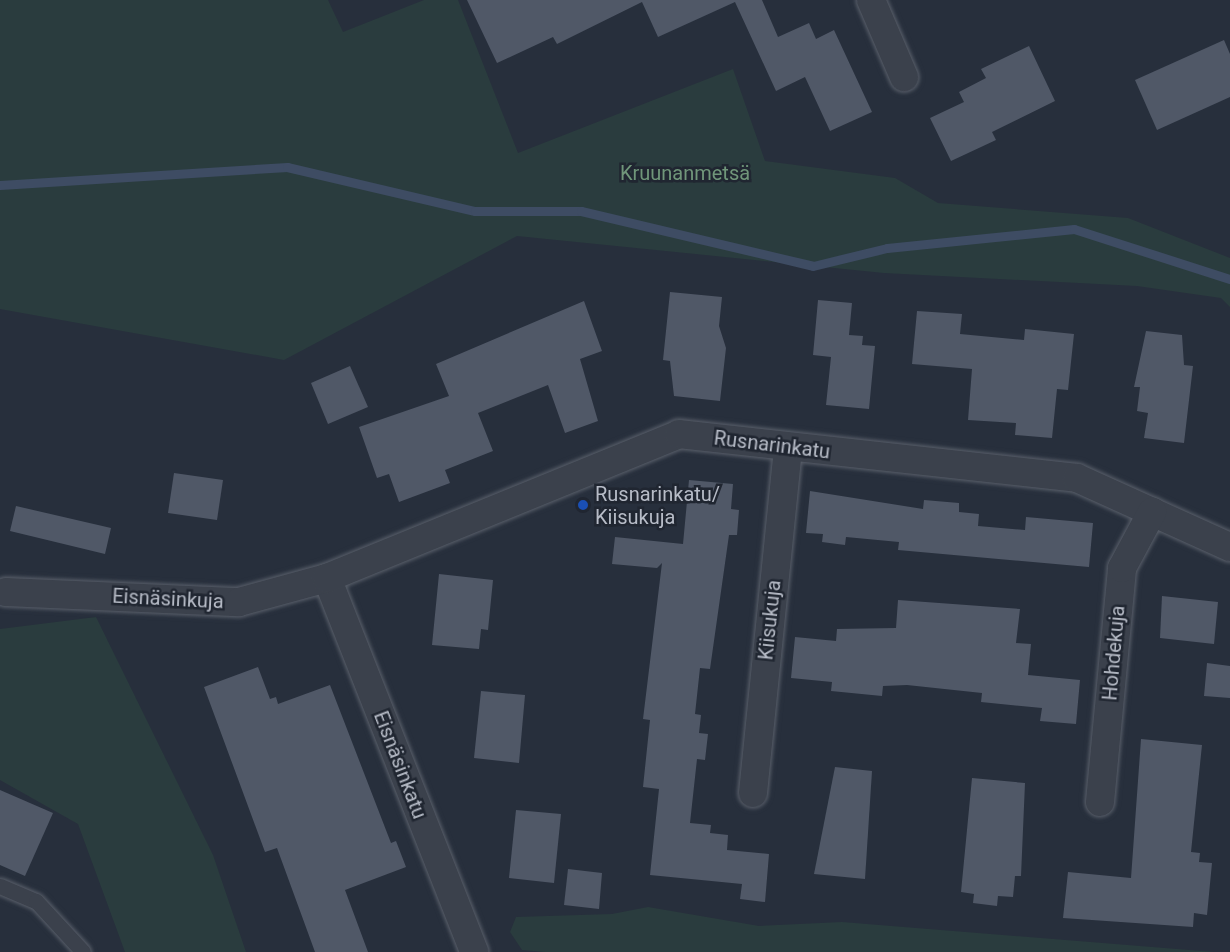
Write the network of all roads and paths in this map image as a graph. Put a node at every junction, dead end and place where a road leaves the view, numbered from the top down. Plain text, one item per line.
1 (871, 0) edge
2 (904, 77) dead end
3 (788, 448) junction
4 (1152, 512) junction
5 (1230, 547) edge
6 (327, 578) junction
7 (6, 592) dead end
8 (753, 793) dead end
9 (1100, 802) dead end
10 (0, 886) edge
11 (83, 952) edge
12 (474, 952) edge

1 - 2 street
3 - 4 street, Rusnarinkatu
3 - 6 street, Rusnarinkatu
3 - 8 street, Kiisukuja
4 - 5 street, Rusnarinkatu
4 - 9 street, Hohdekuja
6 - 7 street, Eisnäsinkuja
6 - 12 street, Eisnäsinkatu
10 - 11 lane

